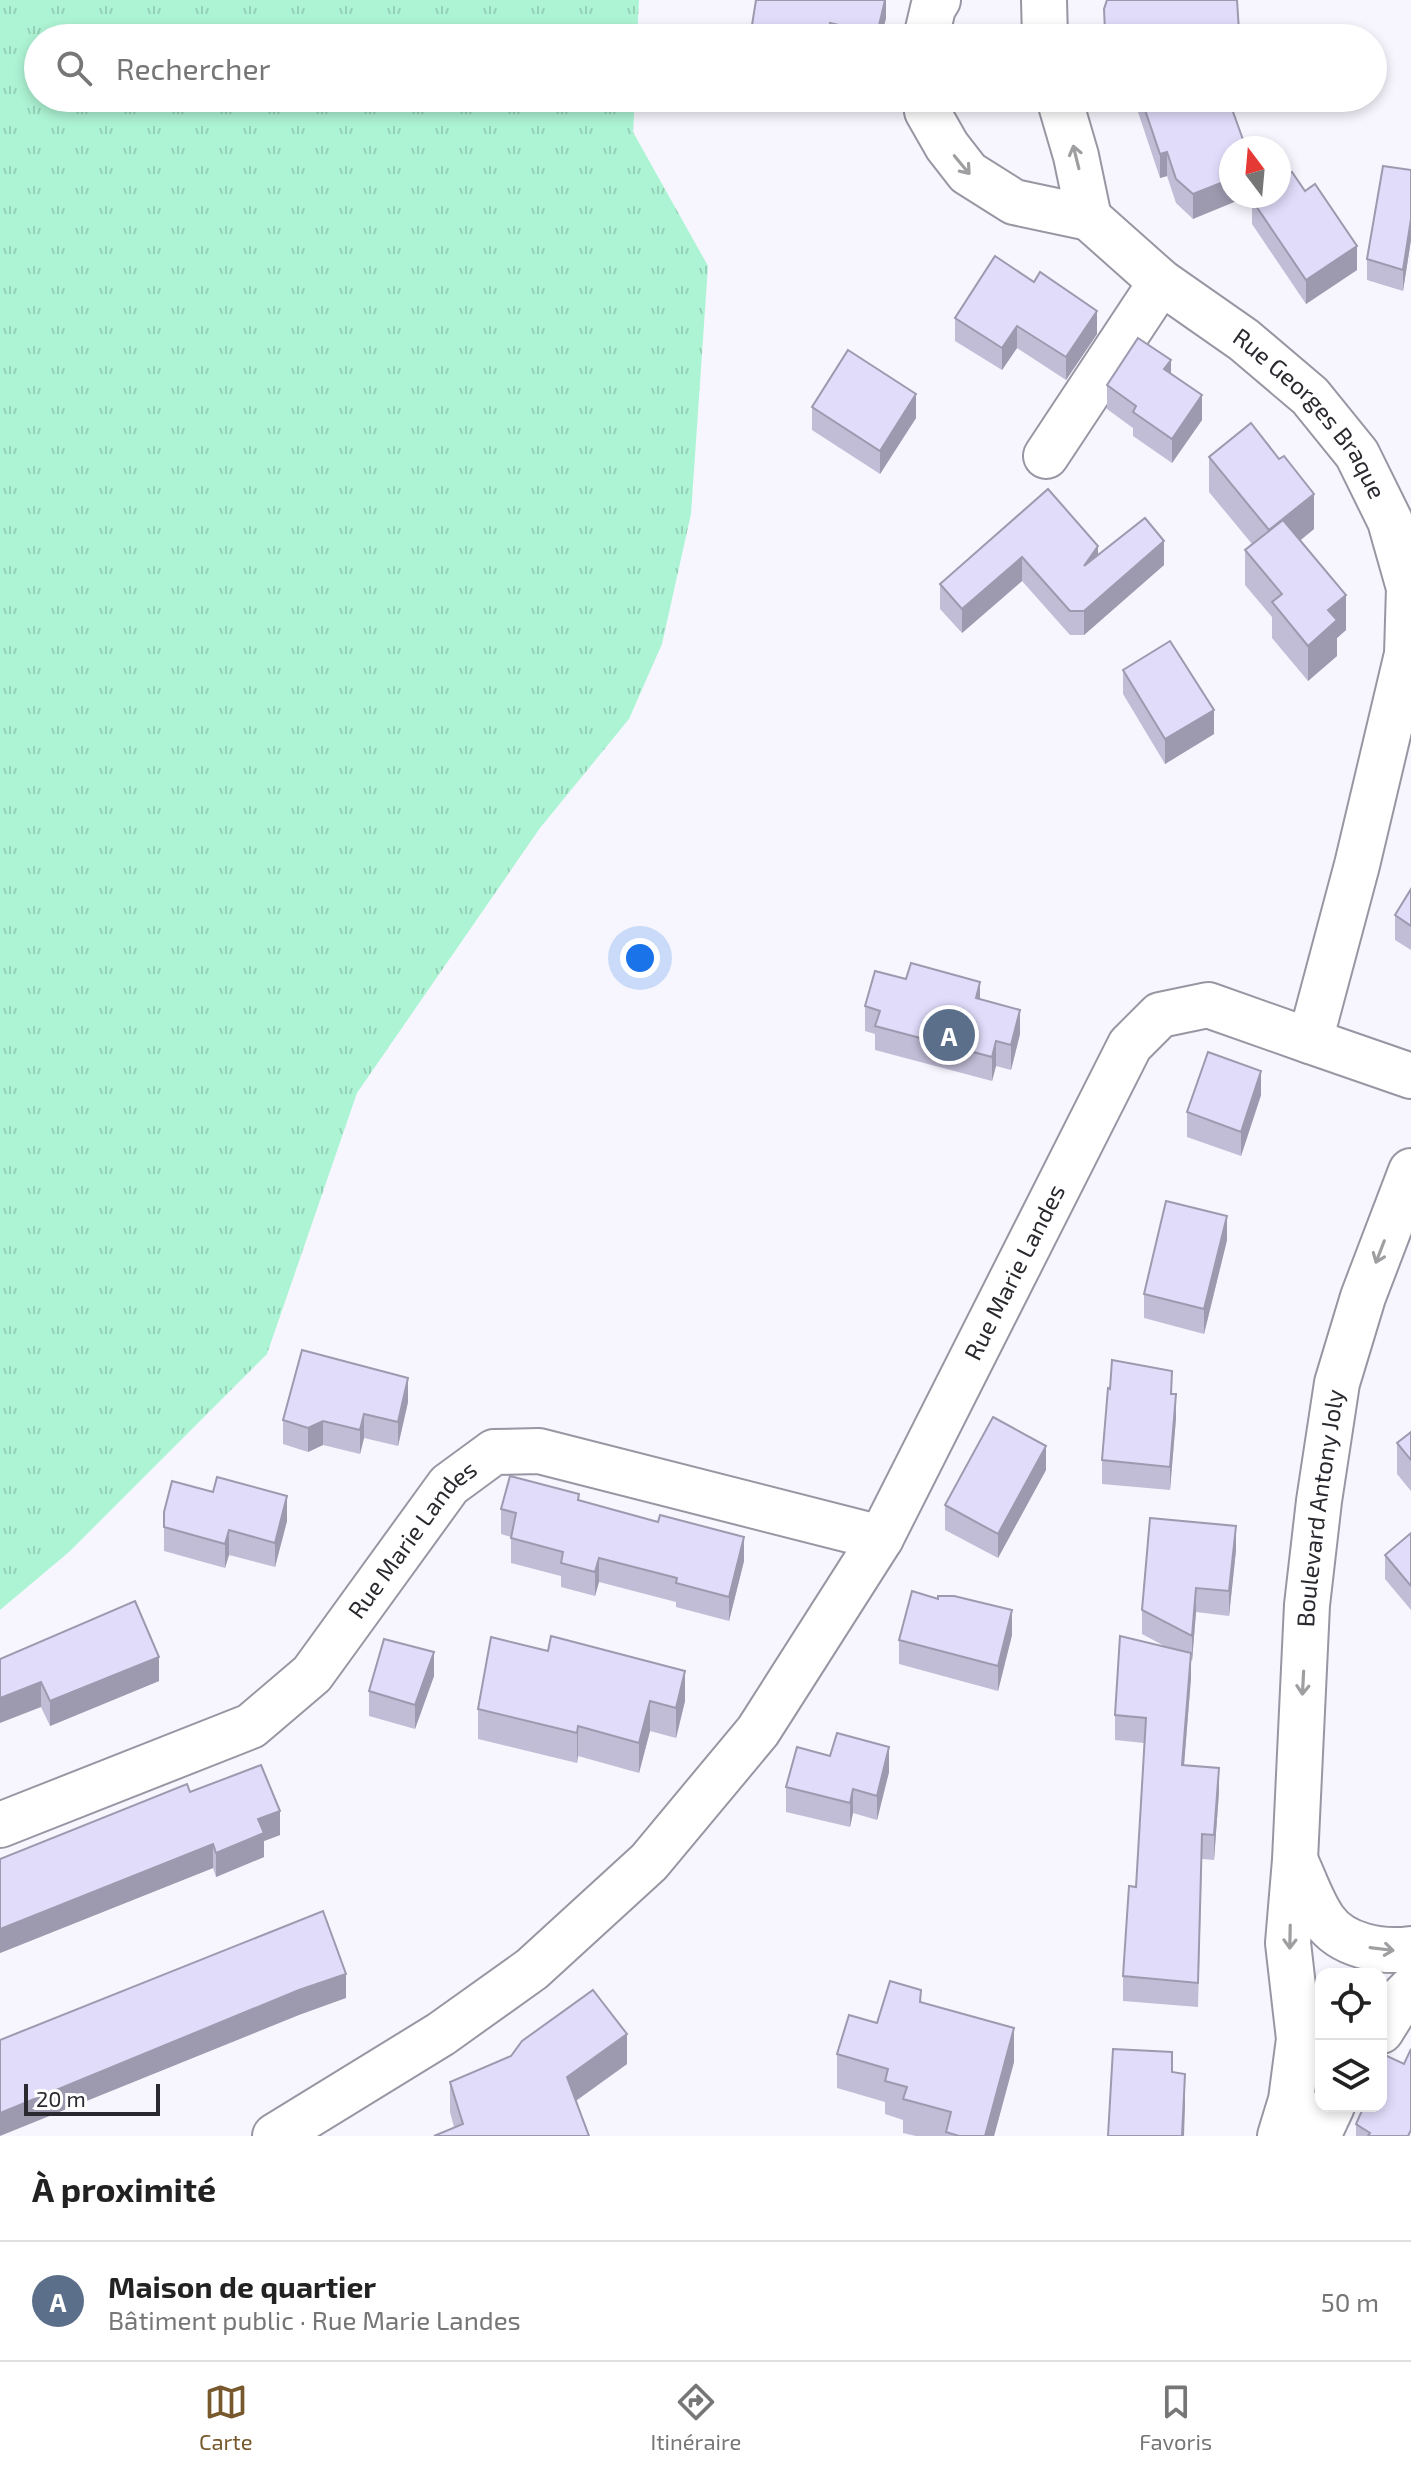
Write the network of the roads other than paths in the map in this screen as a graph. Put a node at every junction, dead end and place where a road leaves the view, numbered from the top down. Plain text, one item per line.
1 (938, 0) edge
2 (1044, 0) edge
3 (930, 24) edge
4 (1045, 24) edge
5 (928, 112) edge
6 (1063, 112) edge
7 (1089, 218) junction
8 (1161, 282) junction
9 (1046, 456) dead end
10 (1310, 1041) junction
11 (1411, 1076) edge
12 (1410, 1175) edge
13 (881, 1538) junction
14 (0, 1825) edge
15 (1295, 1860) junction
16 (1411, 1949) edge
17 (1411, 1989) edge
18 (1387, 2021) edge
19 (1329, 2112) edge
20 (275, 2136) edge
21 (1280, 2136) edge
22 (1318, 2136) edge

1 - 3 street
2 - 4 street
5 -> 7 street, Rue Georges Braque
7 -> 6 street
7 - 8 street, Rue Georges Braque
8 - 9 street
8 - 10 street, Rue Georges Braque
10 - 11 street
10 - 13 street, Rue Marie Landes
12 -> 15 street, Boulevard Antony Joly
13 - 14 street, Rue Marie Landes
13 - 20 street, Rue Marie Landes
15 -> 16 street, Boulevard Antony Joly
15 -> 21 street, Boulevard Antony Joly
17 - 18 street
19 - 22 street

